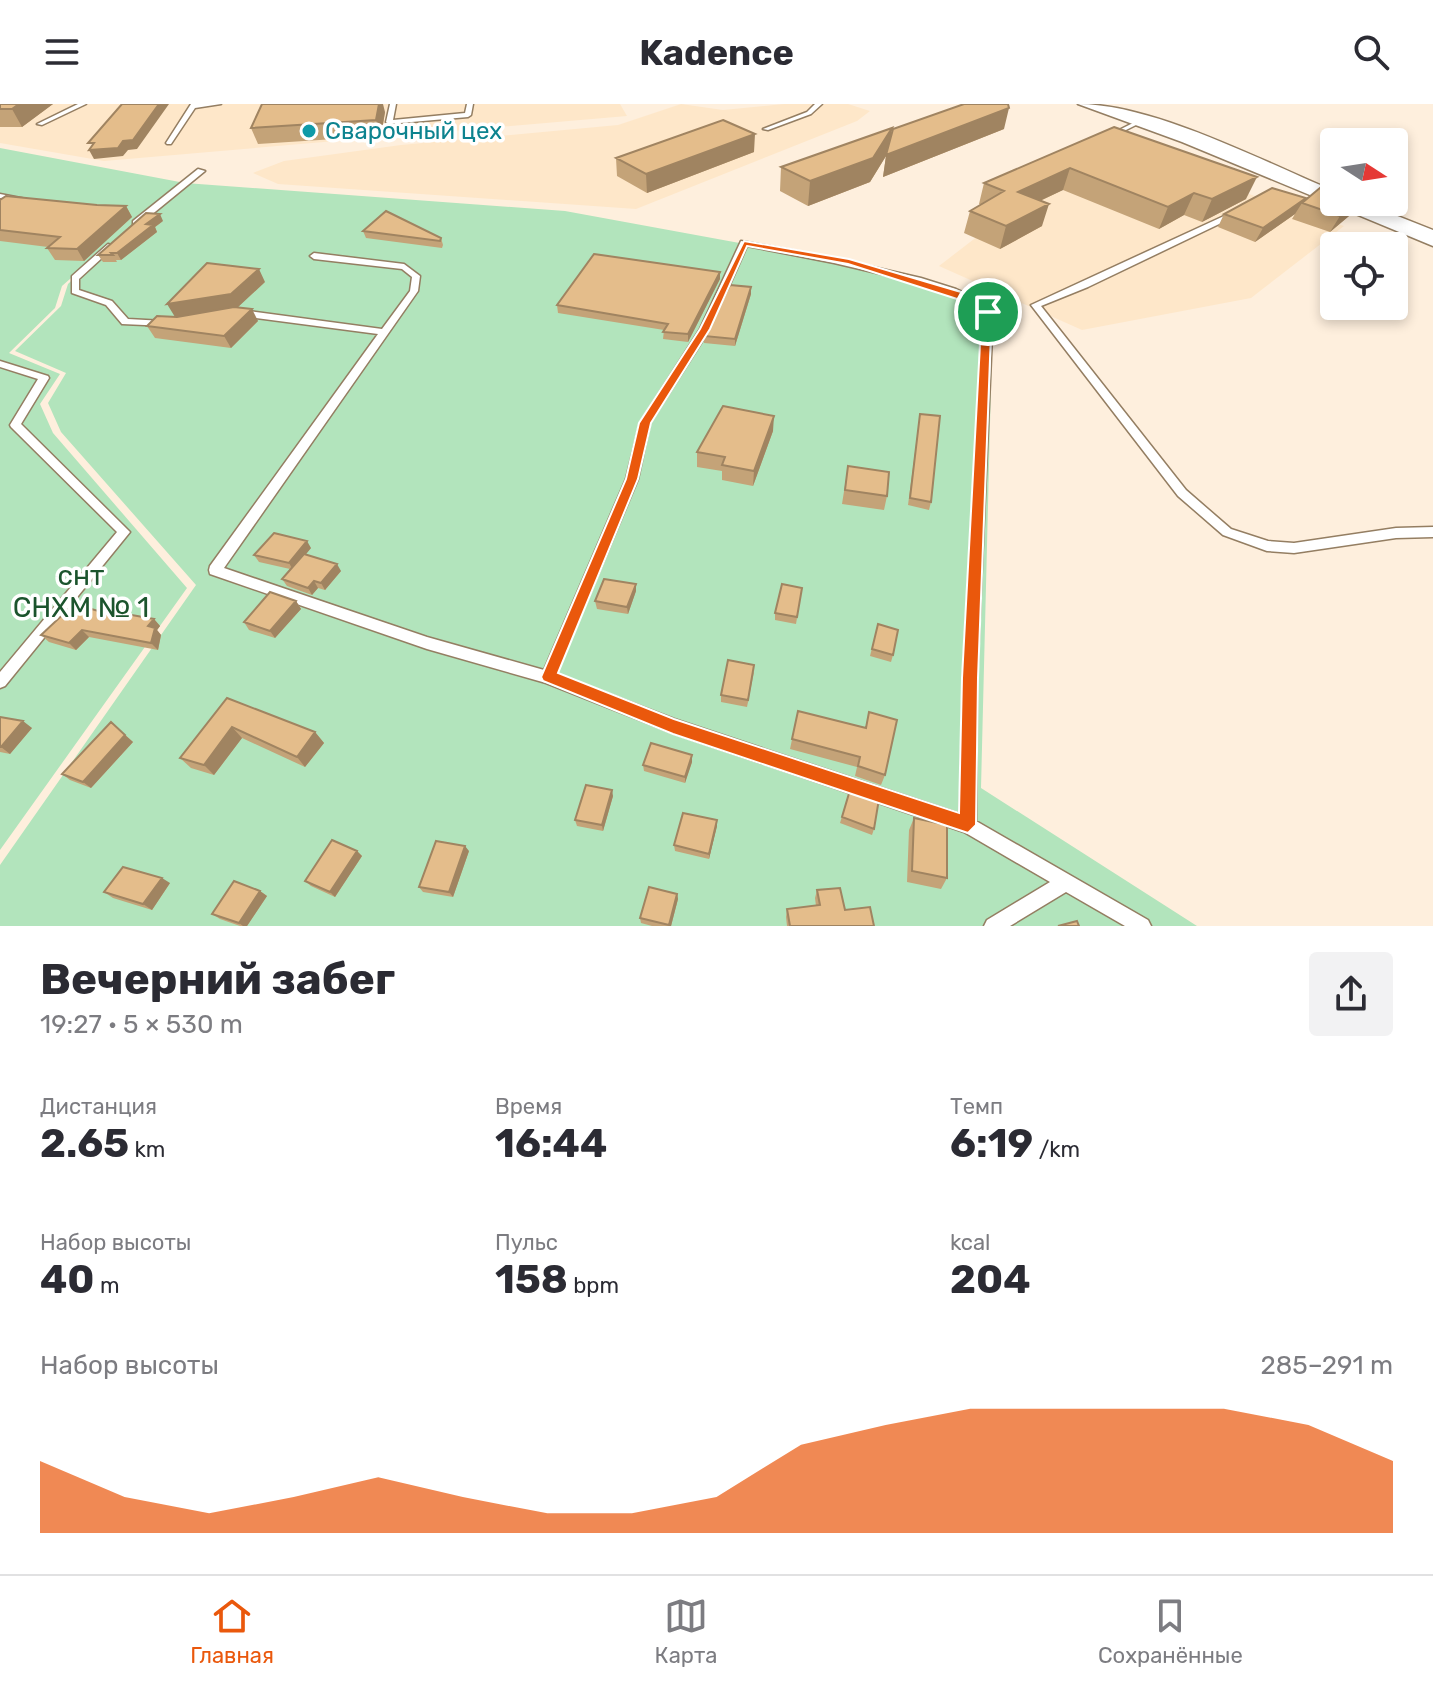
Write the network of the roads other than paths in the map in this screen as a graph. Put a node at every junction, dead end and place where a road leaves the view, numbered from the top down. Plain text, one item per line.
1 (83, 104) edge
2 (218, 104) edge
3 (393, 104) edge
4 (470, 104) edge
5 (819, 104) edge
6 (1087, 104) edge
7 (194, 105) edge
8 (1189, 115) dead end
9 (1139, 122) junction
10 (40, 124) dead end
11 (766, 129) dead end
12 (1106, 138) edge
13 (1189, 138) junction
14 (169, 143) dead end
15 (201, 171) dead end
16 (1320, 195) edge
17 (0, 196) edge
18 (30, 200) edge
19 (1252, 204) edge
20 (1376, 216) edge
21 (128, 230) edge
22 (1433, 239) edge
23 (118, 240) edge
24 (314, 256) dead end
25 (227, 315) edge
26 (171, 323) edge
27 (385, 332) junction
28 (0, 364) edge
29 (1433, 532) edge
30 (548, 677) junction
31 (0, 682) edge
32 (968, 825) junction
33 (1066, 882) junction
34 (993, 926) edge
35 (1142, 926) edge

1 - 10 lane
2 - 7 lane
3 - 4 lane
5 - 11 lane
6 - 9 main road
7 - 14 lane
8 - 13 main road
9 - 12 lane
9 - 13 main road
13 - 16 main road
15 - 21 lane
17 - 18 lane
19 - 29 lane
20 - 22 main road
23 - 26 lane
24 - 27 lane
25 - 27 lane
27 - 30 lane
28 - 31 lane
30 - 32 lane
30 - 32 lane
32 - 33 lane
33 - 34 lane
33 - 35 lane

